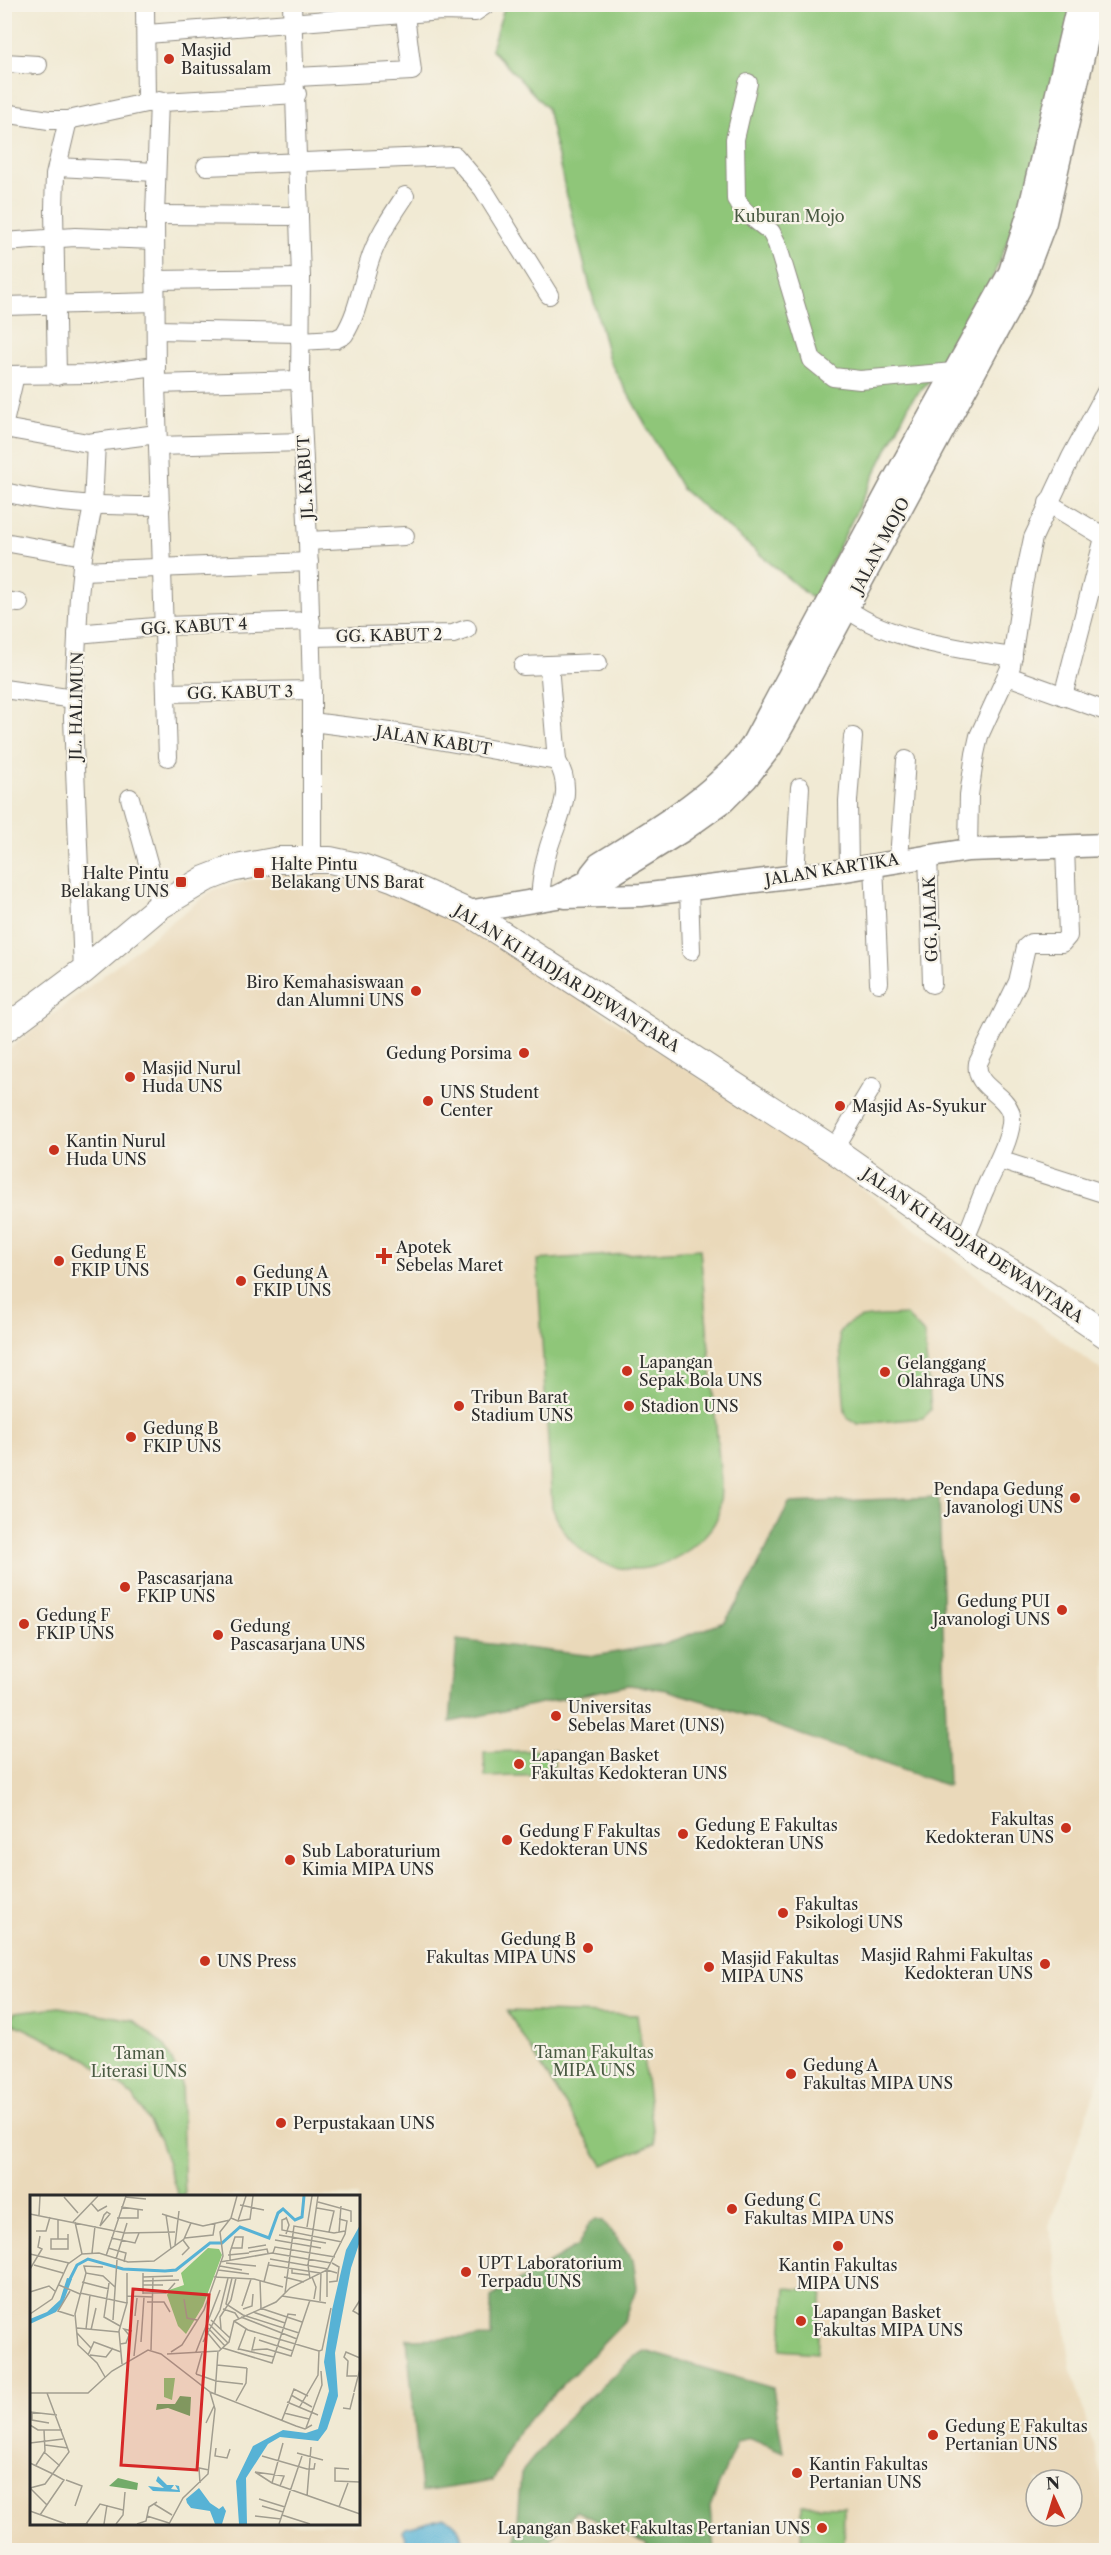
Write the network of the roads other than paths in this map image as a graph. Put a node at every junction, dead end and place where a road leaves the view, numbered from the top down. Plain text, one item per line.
1 (145, 4) edge
2 (292, 4) edge
3 (488, 4) edge
4 (1078, 4) edge
5 (1095, 4) edge
6 (405, 15) junction
7 (294, 24) junction
8 (147, 34) junction
9 (4, 63) edge
10 (38, 65) dead end
11 (748, 83) dead end
12 (296, 86) junction
13 (152, 102) junction
14 (4, 113) edge
15 (68, 120) junction
16 (299, 162) junction
17 (206, 166) dead end
18 (57, 167) junction
19 (156, 171) junction
20 (405, 196) dead end
21 (155, 215) junction
22 (299, 216) junction
23 (54, 238) junction
24 (155, 240) junction
25 (4, 242) edge
26 (301, 278) junction
27 (155, 280) junction
28 (549, 295) dead end
29 (155, 302) junction
30 (57, 305) junction
31 (4, 306) edge
32 (156, 330) junction
33 (300, 337) junction
34 (954, 372) junction
35 (10, 375) edge
36 (156, 375) junction
37 (57, 376) junction
38 (300, 380) junction
39 (1105, 399) edge
40 (4, 425) edge
41 (157, 440) junction
42 (96, 442) junction
43 (303, 442) junction
44 (903, 482) junction
45 (4, 492) edge
46 (1048, 503) junction
47 (93, 506) junction
48 (161, 506) junction
49 (1106, 535) edge
50 (405, 536) dead end
51 (308, 541) junction
52 (4, 542) edge
53 (309, 562) junction
54 (83, 563) junction
55 (847, 609) junction
56 (165, 626) junction
57 (311, 629) junction
58 (467, 629) dead end
59 (78, 634) junction
60 (1013, 657) junction
61 (598, 663) dead end
62 (549, 665) junction
63 (523, 666) dead end
64 (1008, 676) junction
65 (4, 689) edge
66 (312, 690) junction
67 (167, 693) junction
68 (1063, 696) junction
69 (74, 699) junction
70 (1107, 711) edge
71 (312, 722) junction
72 (853, 737) dead end
73 (168, 757) dead end
74 (906, 760) dead end
75 (557, 761) junction
76 (800, 787) dead end
77 (130, 798) dead end
78 (1107, 845) edge
79 (1065, 846) junction
80 (968, 850) junction
81 (928, 854) junction
82 (312, 859) junction
83 (899, 860) junction
84 (874, 864) junction
85 (849, 869) junction
86 (795, 876) junction
87 (583, 884) junction
88 (689, 889) junction
89 (548, 899) junction
90 (160, 906) junction
91 (468, 912) junction
92 (691, 951) dead end
93 (83, 971) junction
94 (879, 983) dead end
95 (932, 984) dead end
96 (4, 1030) edge
97 (872, 1087) dead end
98 (834, 1150) junction
99 (999, 1160) junction
100 (1107, 1194) edge
101 (963, 1240) junction
102 (1107, 1335) edge

1 - 8 street
2 - 7 street, JL. KABUT
3 - 6 street
4 - 34 street
5 - 44 street, JALAN MOJO
6 - 7 street
6 - 12 street
7 - 8 street
7 - 12 street, JL. KABUT
8 - 13 street
9 - 10 street
11 - 34 street
12 - 13 street
12 - 16 street, JL. KABUT
13 - 15 street
13 - 19 street
14 - 15 street
15 - 18 street
16 - 17 street
16 - 22 street, JL. KABUT
16 - 28 street
18 - 19 street
18 - 23 street
19 - 21 street
20 - 33 street
21 - 22 street
21 - 24 street
22 - 26 street, JL. KABUT
23 - 24 street
23 - 25 street
23 - 30 street
24 - 27 street
26 - 27 street
26 - 33 street, JL. KABUT
27 - 29 street
29 - 30 street
29 - 32 street
30 - 31 street
30 - 37 street
32 - 33 street
32 - 36 street
33 - 38 street, JL. KABUT
34 - 44 street
35 - 37 street
35 - 40 street
36 - 37 street
36 - 38 street
36 - 41 street
38 - 43 street, JL. KABUT
39 - 46 street
40 - 42 street
41 - 42 street
41 - 43 street
41 - 48 street
42 - 47 street, JL. HALIMUN
43 - 51 street, JL. KABUT
44 - 55 street, JALAN MOJO
44 - 87 street
45 - 47 street
46 - 49 street
46 - 60 street
47 - 48 street
47 - 54 street, JL. HALIMUN
48 - 56 street
49 - 68 street
50 - 51 street
51 - 53 street, JL. KABUT
52 - 54 street
53 - 54 street
53 - 57 street, JL. KABUT
54 - 59 street, JL. HALIMUN
55 - 60 street
55 - 87 street, JALAN MOJO
56 - 57 street, GG. KABUT 4
56 - 59 street, GG. KABUT 4
56 - 67 street
57 - 58 street, GG. KABUT 2
57 - 66 street, JL. KABUT
59 - 69 street, JL. HALIMUN
60 - 64 street
61 - 62 street
62 - 63 street
62 - 75 street
64 - 68 street
64 - 80 street
65 - 69 street
66 - 67 street, GG. KABUT 3
66 - 71 street, JL. KABUT
67 - 73 street
68 - 70 street
69 - 93 street, JL. HALIMUN
71 - 75 street, JALAN KABUT
71 - 82 street, JL. KABUT
72 - 85 street
74 - 83 street
75 - 89 street
76 - 86 street
77 - 90 street
78 - 79 street, JALAN KARTIKA
79 - 80 street, JALAN KARTIKA
79 - 99 street
80 - 81 street, JALAN KARTIKA
81 - 83 street, JALAN KARTIKA
81 - 95 street, GG. JALAK
82 - 90 main road, JALAN KI HADJAR DEWANTARA
82 - 91 main road, JALAN KI HADJAR DEWANTARA
83 - 84 street, JALAN KARTIKA
84 - 85 street, JALAN KARTIKA
84 - 94 street
85 - 86 street, JALAN KARTIKA
86 - 88 street, JALAN KARTIKA
87 - 89 street, JALAN MOJO
88 - 89 street, JALAN KARTIKA
88 - 92 street
89 - 91 street, JALAN MOJO
90 - 93 main road, JALAN KI HADJAR DEWANTARA
91 - 98 main road, JALAN KI HADJAR DEWANTARA
93 - 96 main road, JALAN KI HADJAR DEWANTARA
97 - 98 street
98 - 101 main road, JALAN KI HADJAR DEWANTARA
99 - 100 street
99 - 101 street
101 - 102 main road, JALAN KI HADJAR DEWANTARA

